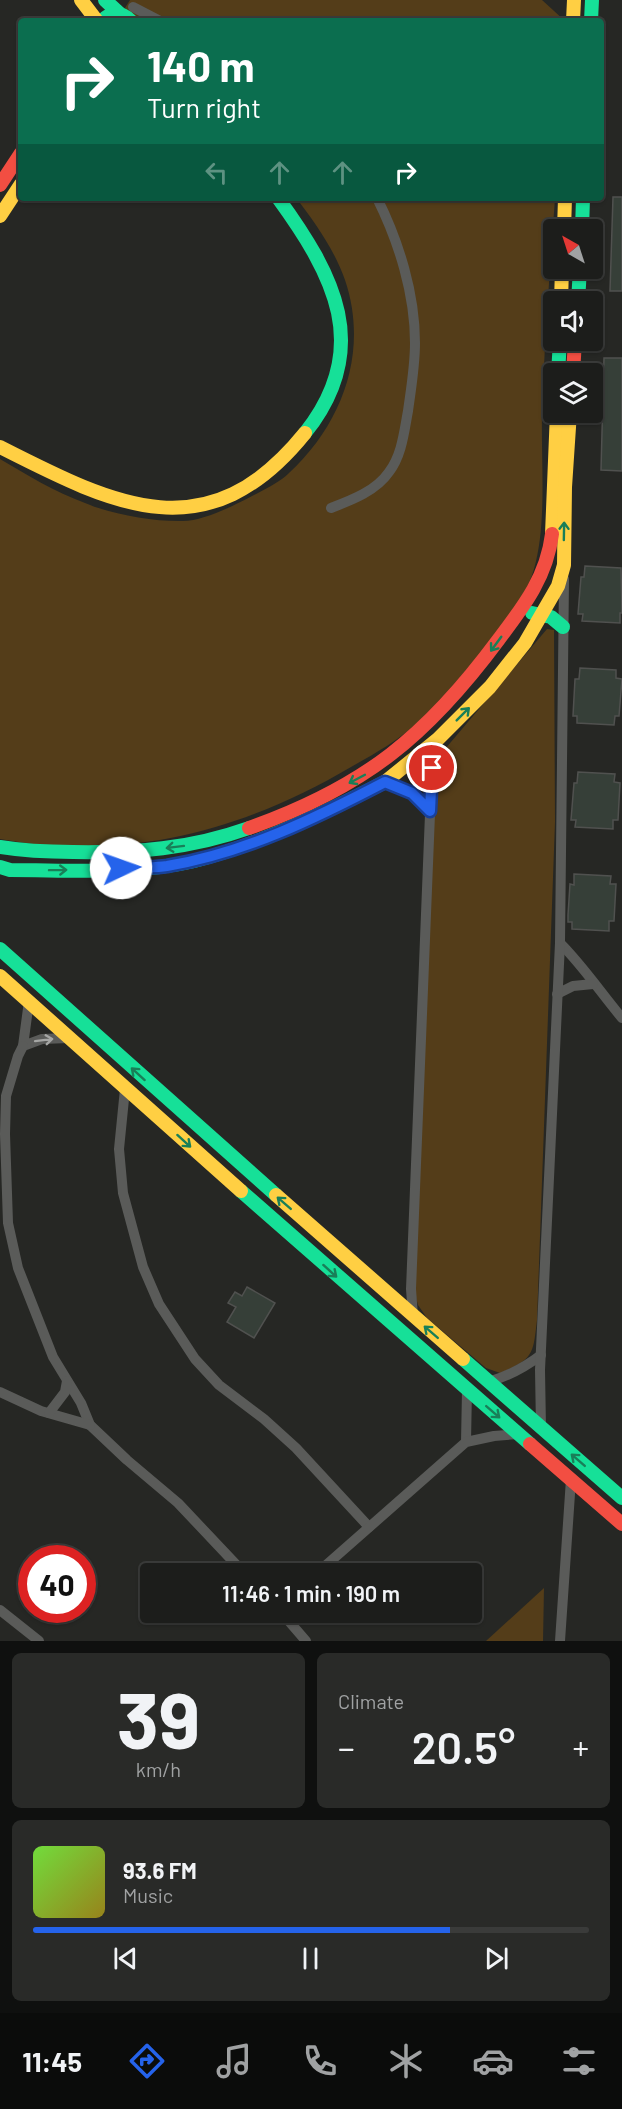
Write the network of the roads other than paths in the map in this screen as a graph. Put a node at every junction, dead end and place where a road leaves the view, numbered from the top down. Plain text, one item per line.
1 (81, 0) edge
2 (105, 0) edge
3 (574, 0) edge
4 (592, 0) edge
5 (130, 11) edge
6 (95, 18) edge
7 (105, 18) edge
8 (151, 18) edge
9 (573, 18) edge
10 (591, 18) edge
11 (18, 157) edge
12 (0, 184) edge
13 (18, 189) edge
14 (280, 201) edge
15 (378, 201) edge
16 (565, 201) edge
17 (583, 201) edge
18 (0, 216) edge
19 (564, 219) edge
20 (582, 219) edge
21 (557, 423) edge
22 (569, 423) edge
23 (0, 447) edge
24 (331, 508) dead end
25 (564, 565) junction
26 (520, 610) junction
27 (540, 615) junction
28 (563, 627) junction
29 (438, 739) junction
30 (385, 782) junction
31 (430, 811) junction
32 (0, 848) edge
33 (3, 872) edge
34 (560, 943) junction
35 (0, 949) edge
36 (0, 976) edge
37 (593, 984) junction
38 (558, 994) junction
39 (28, 1001) junction
40 (622, 1018) edge
41 (69, 1038) junction
42 (23, 1046) junction
43 (125, 1089) junction
44 (413, 1316) junction
45 (541, 1355) junction
46 (67, 1381) junction
47 (488, 1382) junction
48 (467, 1390) junction
49 (0, 1392) edge
50 (49, 1413) junction
51 (90, 1425) junction
52 (541, 1428) junction
53 (518, 1434) junction
54 (466, 1442) junction
55 (571, 1479) junction
56 (622, 1498) edge
57 (622, 1524) edge
58 (369, 1527) junction
59 (235, 1563) edge
60 (328, 1563) edge
61 (0, 1610) edge
62 (290, 1623) edge
63 (39, 1641) edge
64 (306, 1641) edge
65 (560, 1641) edge

1 - 6 street
2 - 5 street
3 - 9 street
4 - 10 street
5 - 7 street
5 - 8 street
11 - 12 street
13 - 18 street
14 - 23 street
15 - 24 street
16 - 19 street
17 - 20 street
21 - 26 street
25 -> 22 street
25 - 27 street
25 - 28 street
26 - 27 street
26 -> 32 street
27 - 28 street
29 -> 27 street
28 - 34 street
29 - 30 street
29 - 31 street
30 - 31 street
33 -> 30 street
31 - 44 street
34 - 37 street
34 - 38 street
44 -> 35 street
36 - 39 street
37 - 38 street
37 - 40 street
38 - 45 street
39 - 41 street
39 - 42 street
42 -> 41 street
41 - 43 street
42 - 46 street
43 -> 48 street
43 - 58 street
47 -> 44 street
45 - 47 street
45 - 52 street
46 - 50 street
46 - 51 street
47 - 52 street
48 -> 53 street
48 - 54 street
49 - 50 street
50 - 51 street
51 - 59 street
56 -> 52 street
53 - 54 street
53 - 55 street
54 - 58 street
55 - 57 street
55 - 65 street
58 - 60 street
61 - 63 street
62 - 64 street

